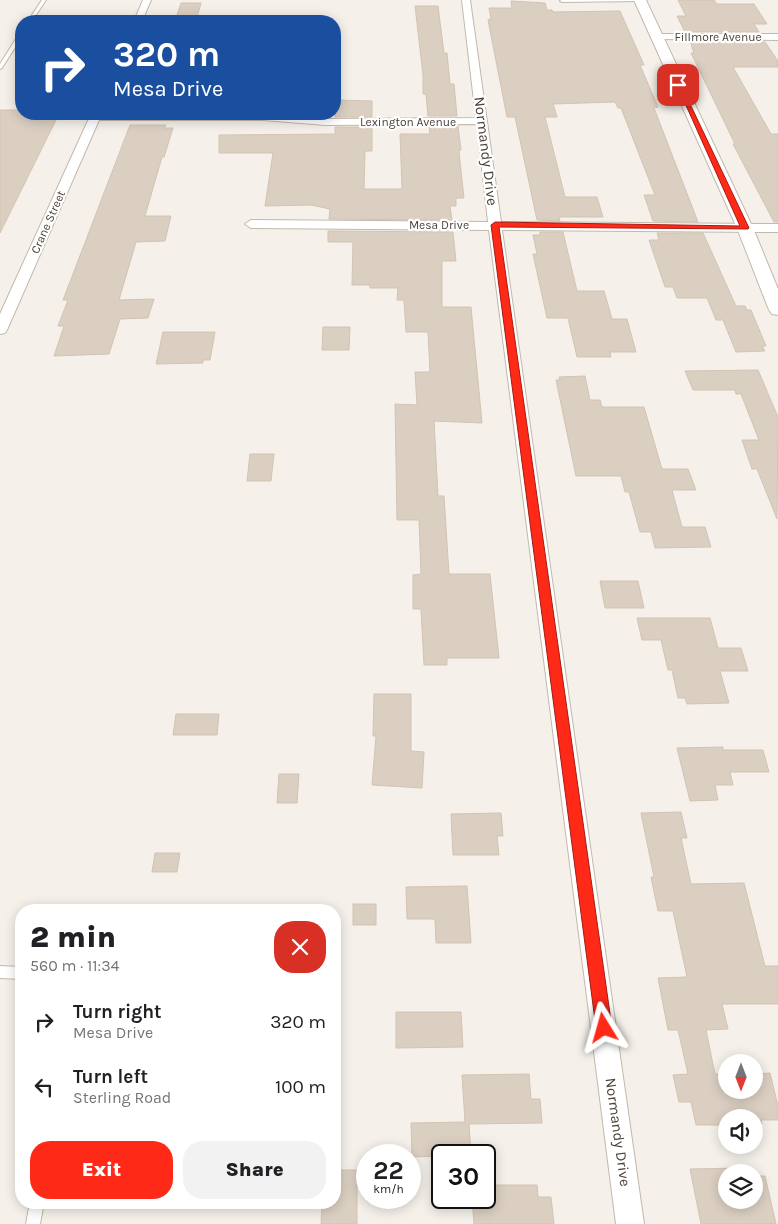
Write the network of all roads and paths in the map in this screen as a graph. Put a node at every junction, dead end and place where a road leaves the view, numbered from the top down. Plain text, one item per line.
1 (44, 0) edge
2 (147, 0) edge
3 (466, 0) edge
4 (640, 0) edge
5 (562, 1) edge
6 (34, 15) edge
7 (141, 15) edge
8 (657, 37) junction
9 (778, 37) edge
10 (15, 44) edge
11 (0, 68) edge
12 (94, 120) edge
13 (301, 120) edge
14 (482, 121) junction
15 (251, 224) dead end
16 (495, 225) junction
17 (745, 228) junction
18 (778, 228) edge
19 (778, 310) edge
20 (0, 330) edge
21 (0, 972) edge
22 (15, 973) edge
23 (36, 1209) edge
24 (33, 1224) edge
25 (630, 1224) edge

1 - 6 lane
2 - 7 street
3 - 14 street, Normandy Drive
4 - 5 lane
4 - 8 street
8 - 9 street, Fillmore Avenue
8 - 17 street
10 - 11 lane
12 - 20 street, Crane Street
13 - 14 street, Lexington Avenue
14 - 16 street, Normandy Drive
15 - 16 street, Mesa Drive
16 - 17 street, Mesa Drive
16 - 25 street, Normandy Drive
17 - 18 street, Mesa Drive
17 - 19 street
21 - 22 lane
23 - 24 lane

